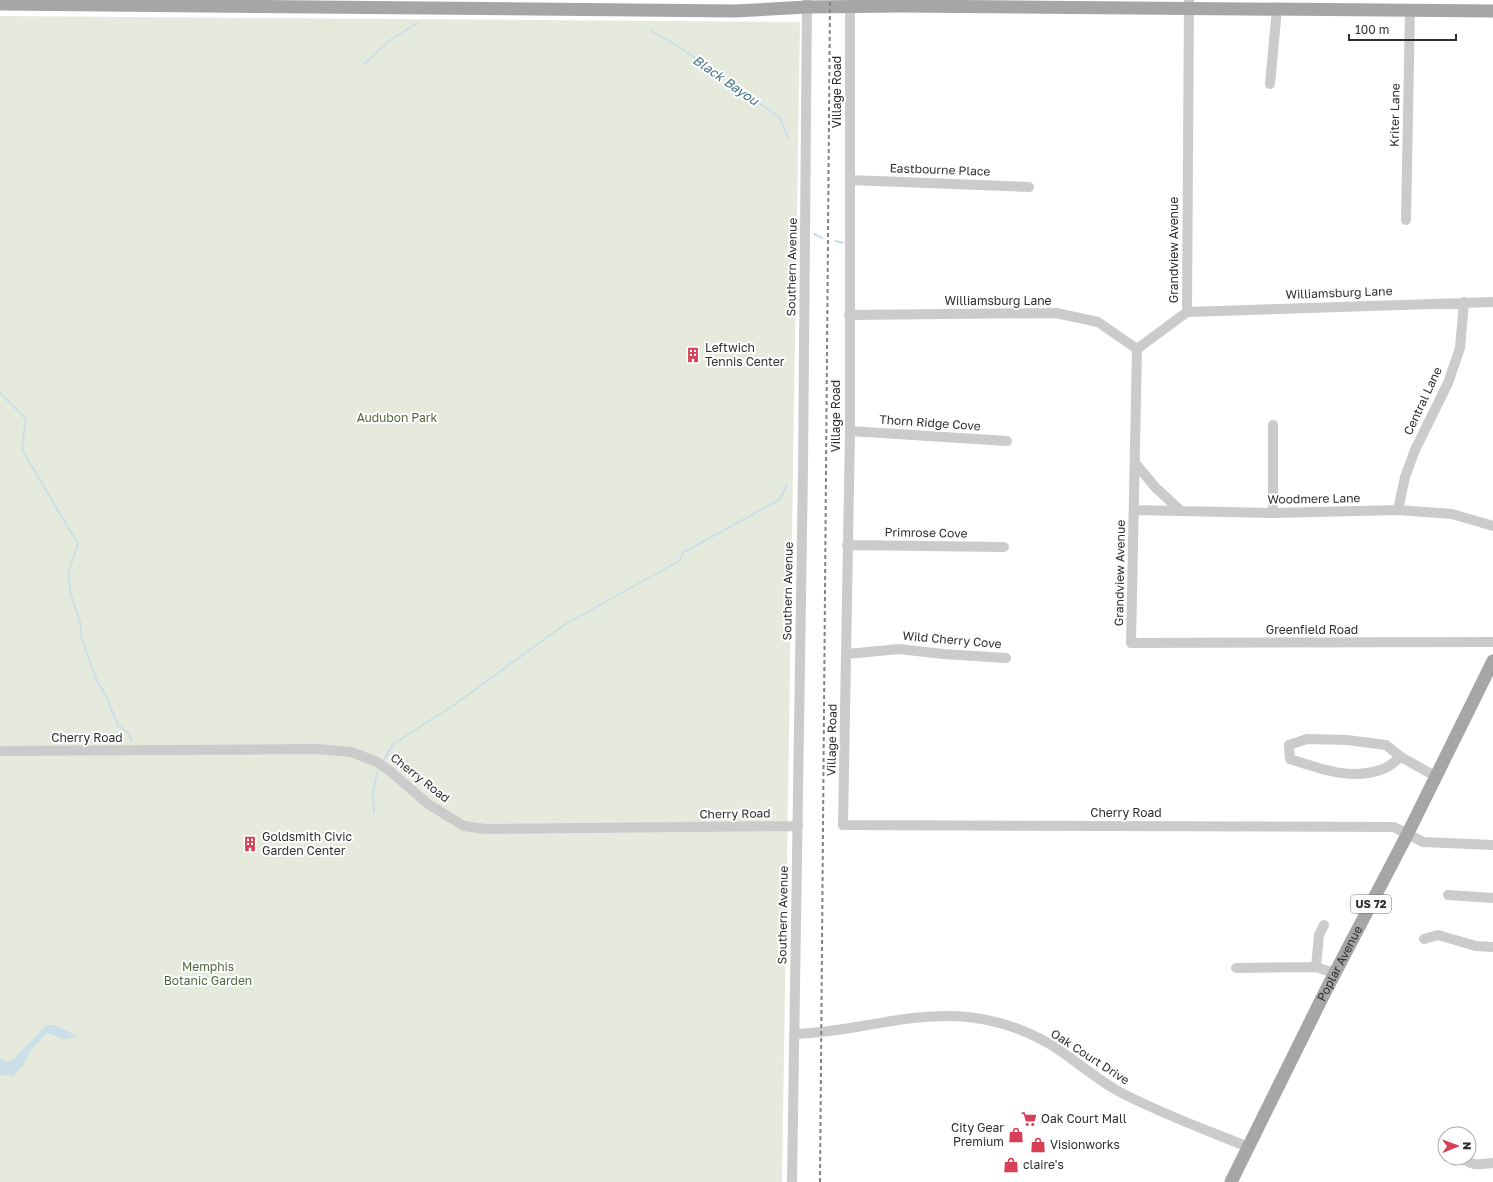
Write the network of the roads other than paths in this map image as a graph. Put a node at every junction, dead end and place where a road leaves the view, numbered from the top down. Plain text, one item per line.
1 (93, 2) edge
2 (807, 3) edge
3 (901, 3) edge
4 (0, 4) edge
5 (480, 4) edge
6 (1001, 4) edge
7 (1189, 4) edge
8 (1375, 5) edge
9 (850, 7) junction
10 (1277, 9) junction
11 (1410, 10) junction
12 (1493, 11) edge
13 (1270, 84) dead end
14 (850, 180) junction
15 (1029, 187) dead end
16 (1406, 220) dead end
17 (1464, 302) junction
18 (1493, 302) edge
19 (1187, 312) junction
20 (850, 315) junction
21 (1137, 349) junction
22 (1273, 425) dead end
23 (850, 431) junction
24 (1008, 441) dead end
25 (1135, 463) junction
26 (1134, 510) junction
27 (1398, 510) junction
28 (1182, 511) junction
29 (1273, 513) junction
30 (1493, 526) edge
31 (847, 545) junction
32 (1004, 547) dead end
33 (1493, 642) edge
34 (1131, 643) joint
35 (847, 654) junction
36 (1006, 658) dead end
37 (1493, 661) edge
38 (0, 751) edge
39 (1401, 757) junction
40 (1435, 776) junction
41 (843, 825) joint
42 (798, 826) junction
43 (1407, 835) junction
44 (1493, 845) edge
45 (1448, 895) dead end
46 (1493, 898) edge
47 (1324, 925) dead end
48 (1424, 939) dead end
49 (1493, 947) edge
50 (1316, 967) junction
51 (1236, 968) dead end
52 (1334, 973) junction
53 (794, 1034) junction
54 (1248, 1147) junction
55 (1493, 1163) edge
56 (1477, 1165) edge
57 (792, 1182) edge
58 (1231, 1182) edge

1 - 4 main road
1 - 5 main road
2 - 5 main road
2 - 9 main road
2 - 42 street, Southern Avenue
3 - 6 main road
3 - 9 main road
6 - 7 main road
7 - 10 main road
7 - 19 street, Grandview Avenue
8 - 10 main road
8 - 11 main road
9 - 14 street, Village Road
10 - 13 street
11 - 12 main road
11 - 16 street, Kriter Lane
14 - 15 street, Eastbourne Place
14 - 20 street, Village Road
17 - 18 street, Williamsburg Lane
17 - 19 street, Williamsburg Lane
17 - 27 street, Central Lane
19 - 21 street, Grandview Avenue
20 - 21 street, Williamsburg Lane
20 - 23 street, Village Road
21 - 25 street, Grandview Avenue
22 - 29 street
23 - 24 street, Thorn Ridge Cove
23 - 31 street, Village Road
25 - 26 street, Grandview Avenue
25 - 28 street
26 - 28 street, Woodmere Lane
26 - 34 street, Grandview Avenue
27 - 29 street, Woodmere Lane
27 - 30 street, Woodmere Lane
28 - 29 street, Woodmere Lane
31 - 32 street, Primrose Cove
31 - 35 street, Village Road
33 - 34 street, Greenfield Road
35 - 36 street, Wild Cherry Cove
35 - 41 street, Village Road
37 - 40 main road, Poplar Avenue / US 72
38 - 42 street, Cherry Road
39 - 39 street
39 - 40 street
40 - 43 main road, Poplar Avenue / US 72
41 - 43 street, Cherry Road
42 - 53 street, Southern Avenue
43 - 44 street, Cherry Road
43 - 52 main road, Poplar Avenue / US 72
45 - 46 street
47 - 50 street
48 - 49 street
50 - 51 street
50 - 52 street
52 - 54 main road, Poplar Avenue / US 72
53 - 54 street, Oak Court Drive
53 - 57 street, Southern Avenue
54 - 58 main road, Poplar Avenue / US 72
55 - 56 street

